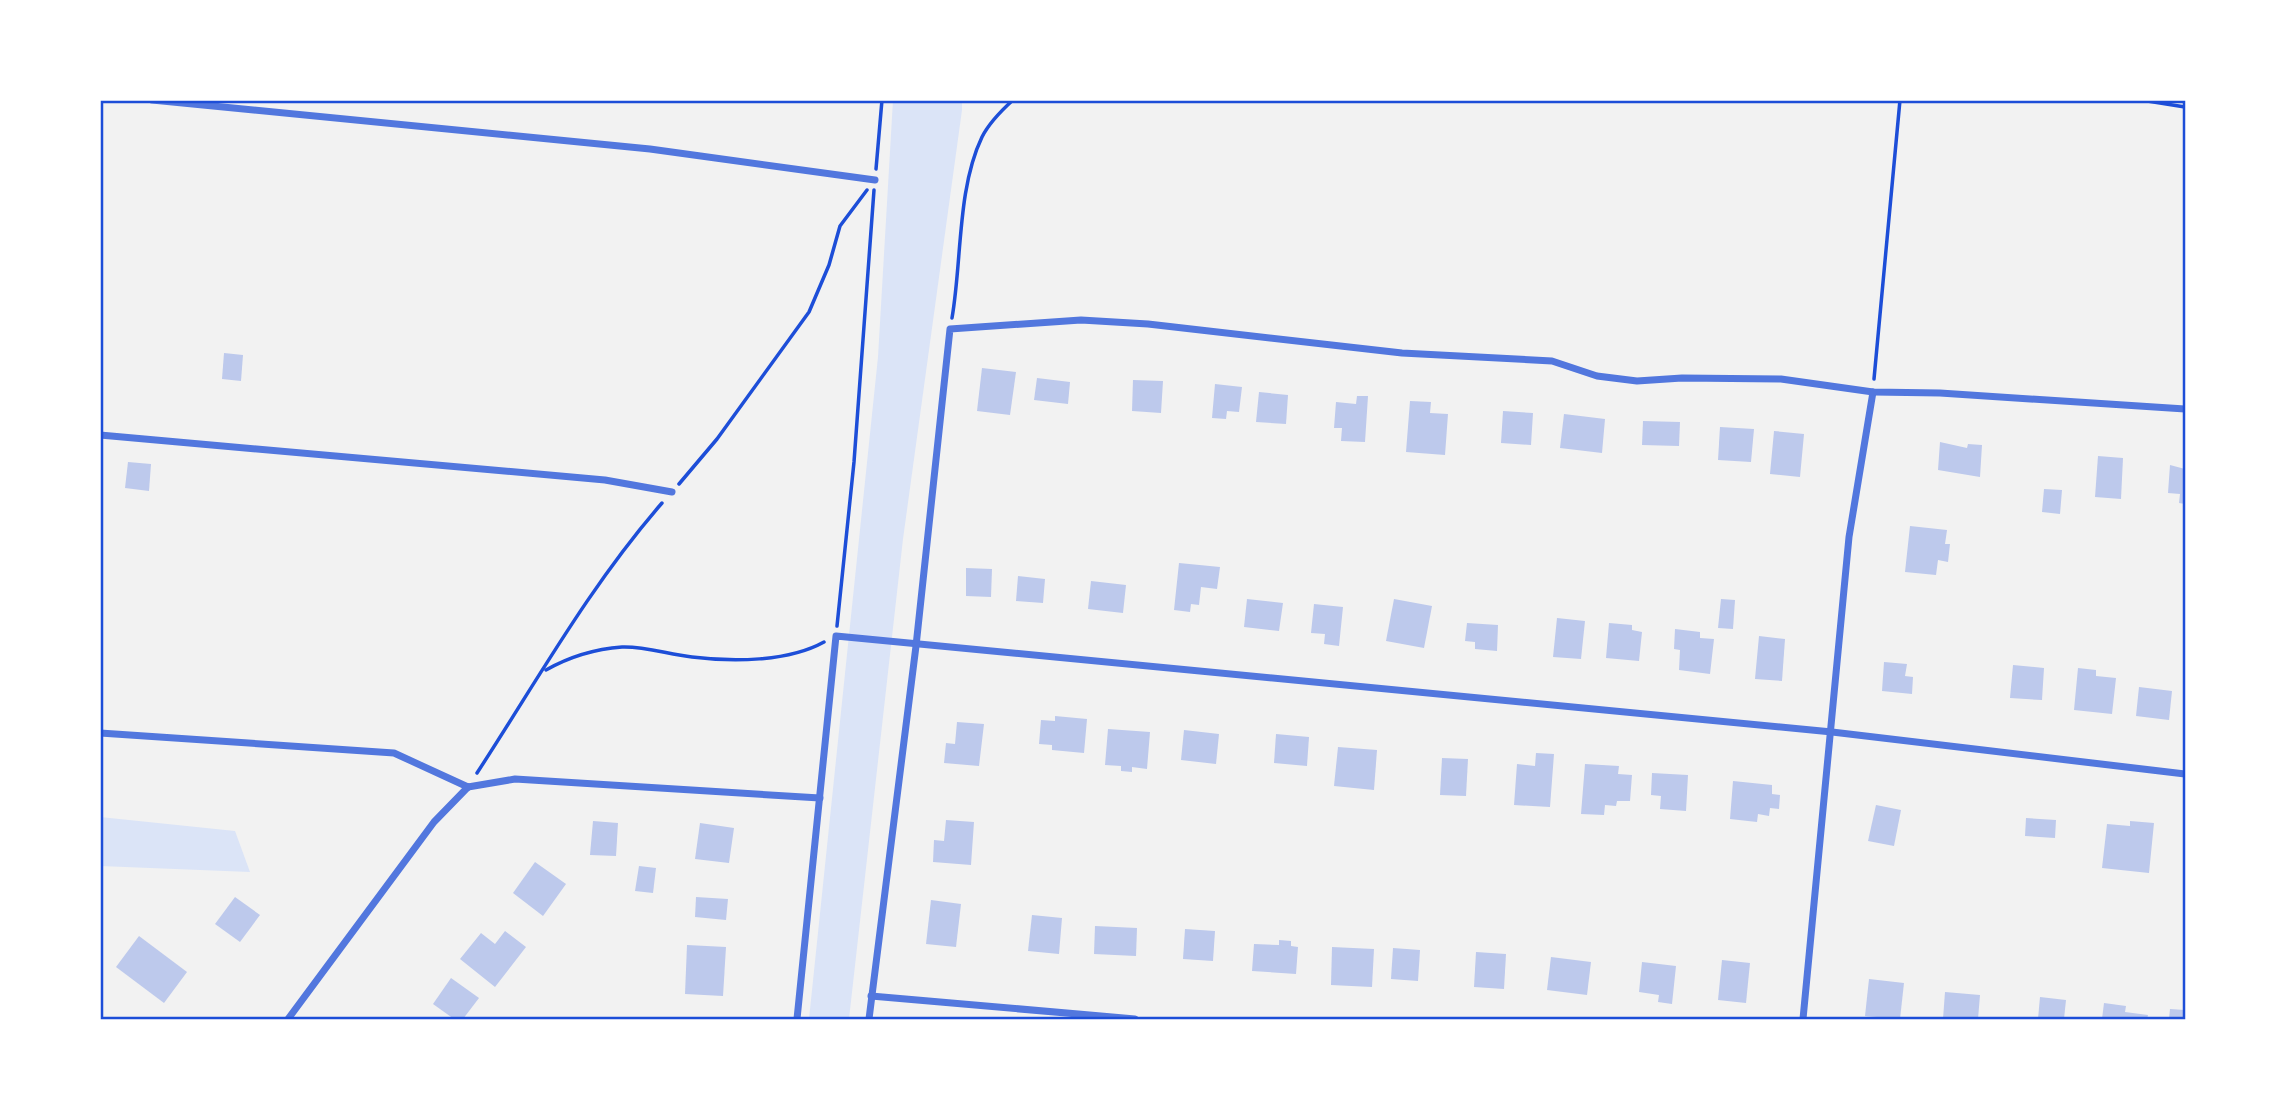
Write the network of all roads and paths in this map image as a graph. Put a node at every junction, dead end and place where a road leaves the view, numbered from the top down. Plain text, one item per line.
1 (152, 100) edge
2 (882, 100) edge
3 (1013, 100) edge
4 (1900, 100) edge
5 (2141, 100) edge
6 (2185, 107) edge
7 (875, 180) junction
8 (950, 329) junction
9 (1873, 392) junction
10 (2185, 409) edge
11 (100, 435) edge
12 (672, 492) dead end
13 (836, 636) junction
14 (916, 646) junction
15 (544, 671) dead end
16 (1832, 732) junction
17 (100, 733) edge
18 (2185, 774) edge
19 (468, 787) junction
20 (820, 798) junction
21 (871, 996) junction
22 (288, 1019) edge
23 (797, 1019) edge
24 (869, 1019) edge
25 (1135, 1019) edge
26 (1802, 1019) edge

1 - 7 street
2 - 7 path
3 - 8 path
4 - 9 path
5 - 6 path
7 - 13 path
8 - 9 street
8 - 14 street
9 - 10 street
9 - 16 street
11 - 12 street
13 - 14 street
13 - 15 path
13 - 20 street
14 - 16 street
14 - 21 street
16 - 18 street
16 - 26 street
17 - 19 street
19 - 20 street
19 - 22 street
20 - 23 street
21 - 24 street
21 - 25 street

